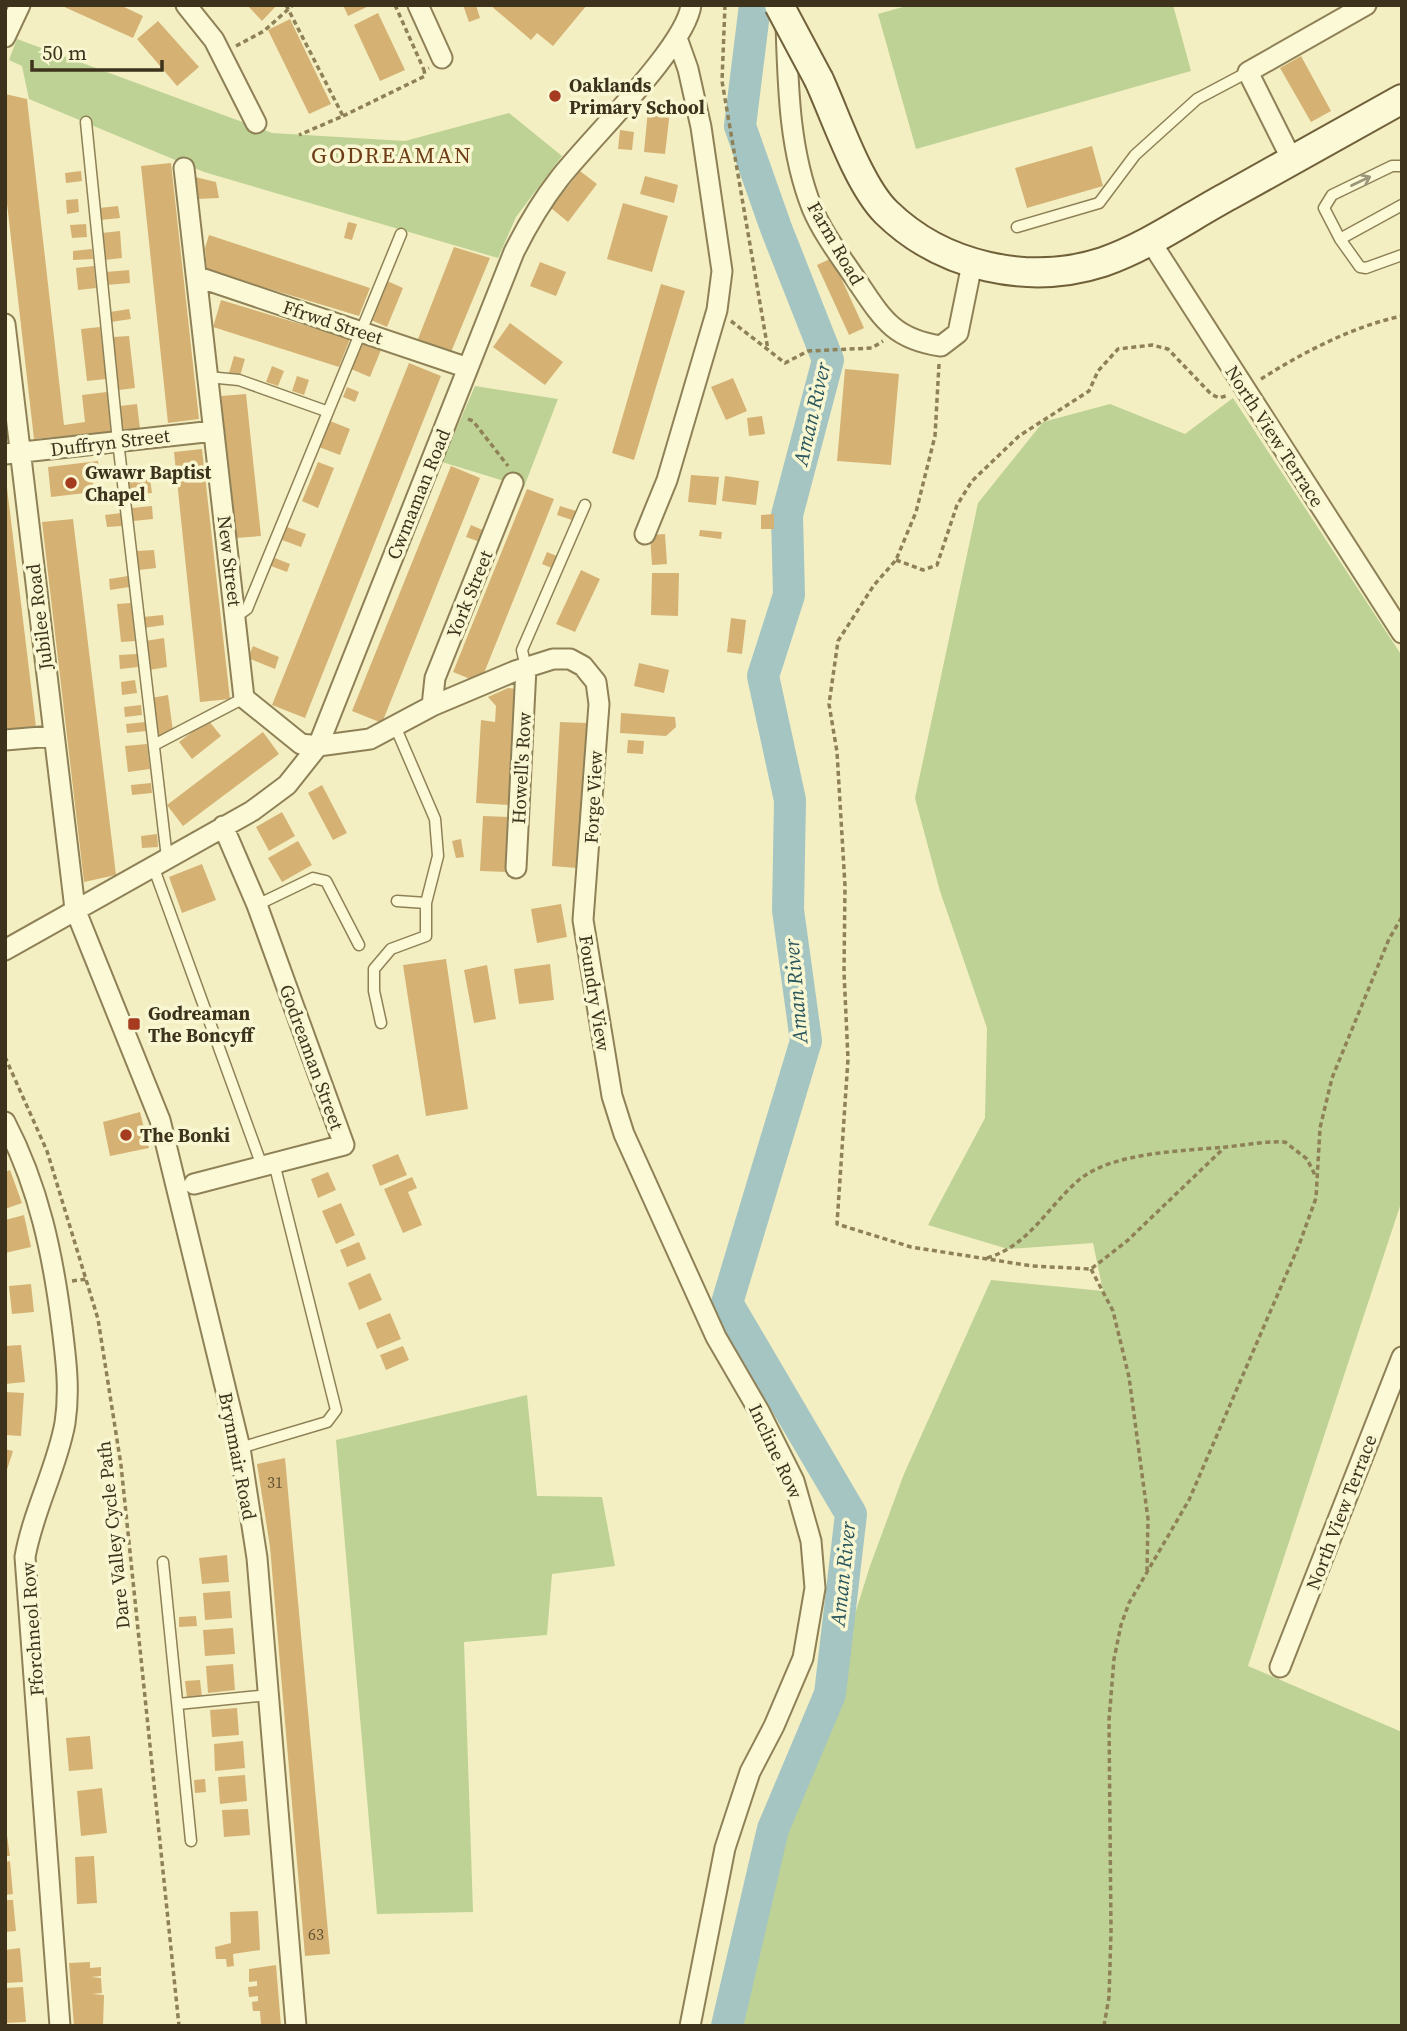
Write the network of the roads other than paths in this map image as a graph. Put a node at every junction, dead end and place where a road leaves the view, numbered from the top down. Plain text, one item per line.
1 (20, 5) edge
2 (186, 5) edge
3 (418, 5) edge
4 (691, 5) edge
5 (779, 5) edge
6 (786, 5) edge
7 (1366, 5) edge
8 (5, 37) edge
9 (677, 38) junction
10 (442, 58) road end
11 (1248, 72) junction
12 (1402, 99) edge
13 (86, 122) dead end
14 (256, 123) dead end
15 (1292, 160) junction
16 (1402, 166) edge
17 (184, 168) dead end
18 (1402, 205) edge
19 (1017, 227) dead end
20 (401, 234) dead end
21 (1149, 239) junction
22 (1340, 239) junction
23 (1402, 255) edge
24 (972, 264) junction
25 (198, 277) junction
26 (5, 324) edge
27 (359, 330) junction
28 (468, 368) junction
29 (208, 377) junction
30 (326, 411) junction
31 (214, 430) junction
32 (118, 441) junction
33 (12, 453) edge
34 (513, 483) road end
35 (585, 505) dead end
36 (645, 534) dead end
37 (237, 616) junction
38 (1402, 633) edge
39 (526, 668) junction
40 (244, 698) junction
41 (432, 706) junction
42 (395, 726) junction
43 (52, 736) junction
44 (5, 740) edge
45 (154, 745) junction
46 (318, 746) junction
47 (223, 826) junction
48 (160, 862) junction
49 (516, 868) dead end
50 (585, 890) joint
51 (397, 901) dead end
52 (426, 903) junction
53 (257, 905) junction
54 (75, 909) junction
55 (359, 945) dead end
56 (5, 950) edge
57 (381, 1023) dead end
58 (611, 1096) joint
59 (5, 1122) edge
60 (268, 1164) junction
61 (194, 1184) dead end
62 (1402, 1357) edge
63 (240, 1448) junction
64 (15, 1557) edge
65 (163, 1562) dead end
66 (1280, 1667) dead end
67 (268, 1695) junction
68 (178, 1704) junction
69 (191, 1842) dead end
70 (60, 2026) edge
71 (296, 2026) edge
72 (690, 2026) edge

1 - 8 street
2 - 14 street
3 - 10 street
4 - 9 street, Cwmaman Road
5 - 24 main road, bridge
6 - 24 street, Farm Road
7 - 11 street
9 - 28 street, Cwmaman Road
9 - 36 street
11 - 15 street
11 - 19 lane
12 - 15 main road
13 - 32 lane
15 - 21 main road
22 -> 16 lane
17 - 25 street, New Street
18 - 22 lane
20 - 27 lane
21 - 24 main road
21 - 38 street, North View Terrace
22 - 23 lane
25 - 27 street, Ffrwd Street
25 - 29 street, New Street
26 - 33 street, Jubilee Road
27 - 28 street, Ffrwd Street
27 - 30 lane
28 - 46 street, Cwmaman Road
29 - 30 lane
29 - 31 street, New Street
30 - 37 lane
31 - 32 street, Duffryn Street
31 - 37 street, New Street
32 - 33 street, Duffryn Street
32 - 45 lane
33 - 43 street, Jubilee Road
34 - 41 street, York Street
35 - 39 lane
37 - 40 street, New Street
39 - 41 street
39 - 49 street, Howell's Row
39 - 50 street, Forge View
40 - 45 lane
40 - 46 street
41 - 42 street
42 - 46 street
42 - 52 lane
43 - 44 street
43 - 54 street, Jubilee Road
45 - 48 lane
46 - 47 street, Cwmaman Road
47 - 48 street, Cwmaman Road
47 - 53 street, Godreaman Street
48 - 54 street, Cwmaman Road
48 - 60 lane
50 - 58 street, Foundry View
51 - 52 lane
52 - 57 lane
53 - 55 lane
53 - 60 street, Godreaman Street
54 - 56 street, Cwmaman Road
54 - 63 street, Brynmair Road
58 - 72 street, Incline Row
59 - 64 street, Fforchneol Row
60 - 61 street, Godreaman Street
60 - 63 lane
62 - 66 street, North View Terrace
63 - 67 street, Brynmair Road
64 - 70 street, Fforchneol Row
65 - 68 lane
67 - 68 lane
67 - 71 street, Brynmair Road
68 - 69 lane

